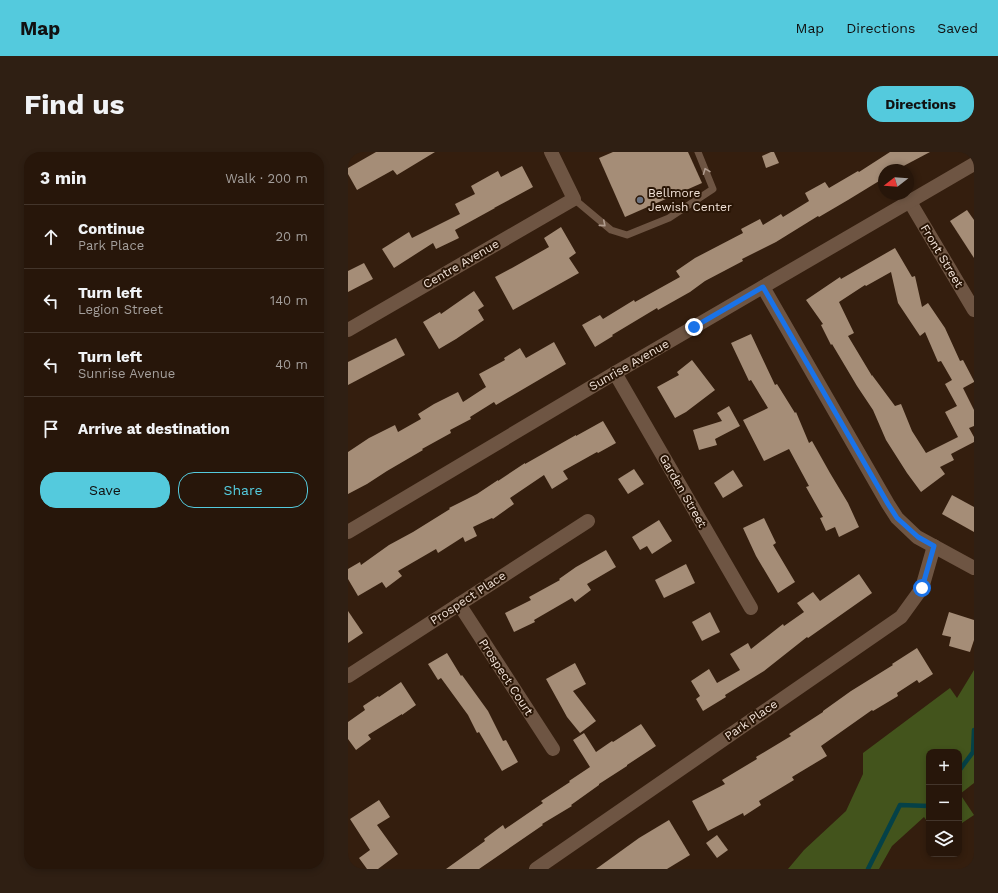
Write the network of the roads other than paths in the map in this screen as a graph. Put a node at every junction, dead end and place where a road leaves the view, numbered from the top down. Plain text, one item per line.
1 (551, 152) edge
2 (698, 152) edge
3 (974, 164) edge
4 (574, 199) junction
5 (910, 202) junction
6 (763, 287) junction
7 (974, 310) edge
8 (348, 330) edge
9 (615, 373) junction
10 (588, 521) dead end
11 (348, 532) edge
12 (934, 546) junction
13 (974, 568) edge
14 (459, 604) junction
15 (752, 608) dead end
16 (348, 676) edge
17 (552, 749) dead end
18 (536, 869) edge

1 - 4 street
4 -> 2 lane
3 - 5 street, Sunrise Avenue
4 - 8 street, Centre Avenue
5 - 6 street, Sunrise Avenue
5 - 7 street, Front Street
6 - 9 street, Sunrise Avenue
6 - 12 street
9 - 11 street, Sunrise Avenue
9 - 15 street, Garden Street
10 - 14 street, Prospect Place
12 - 13 street
12 - 18 street, Park Place
14 - 16 street, Prospect Place
14 - 17 street, Prospect Court

